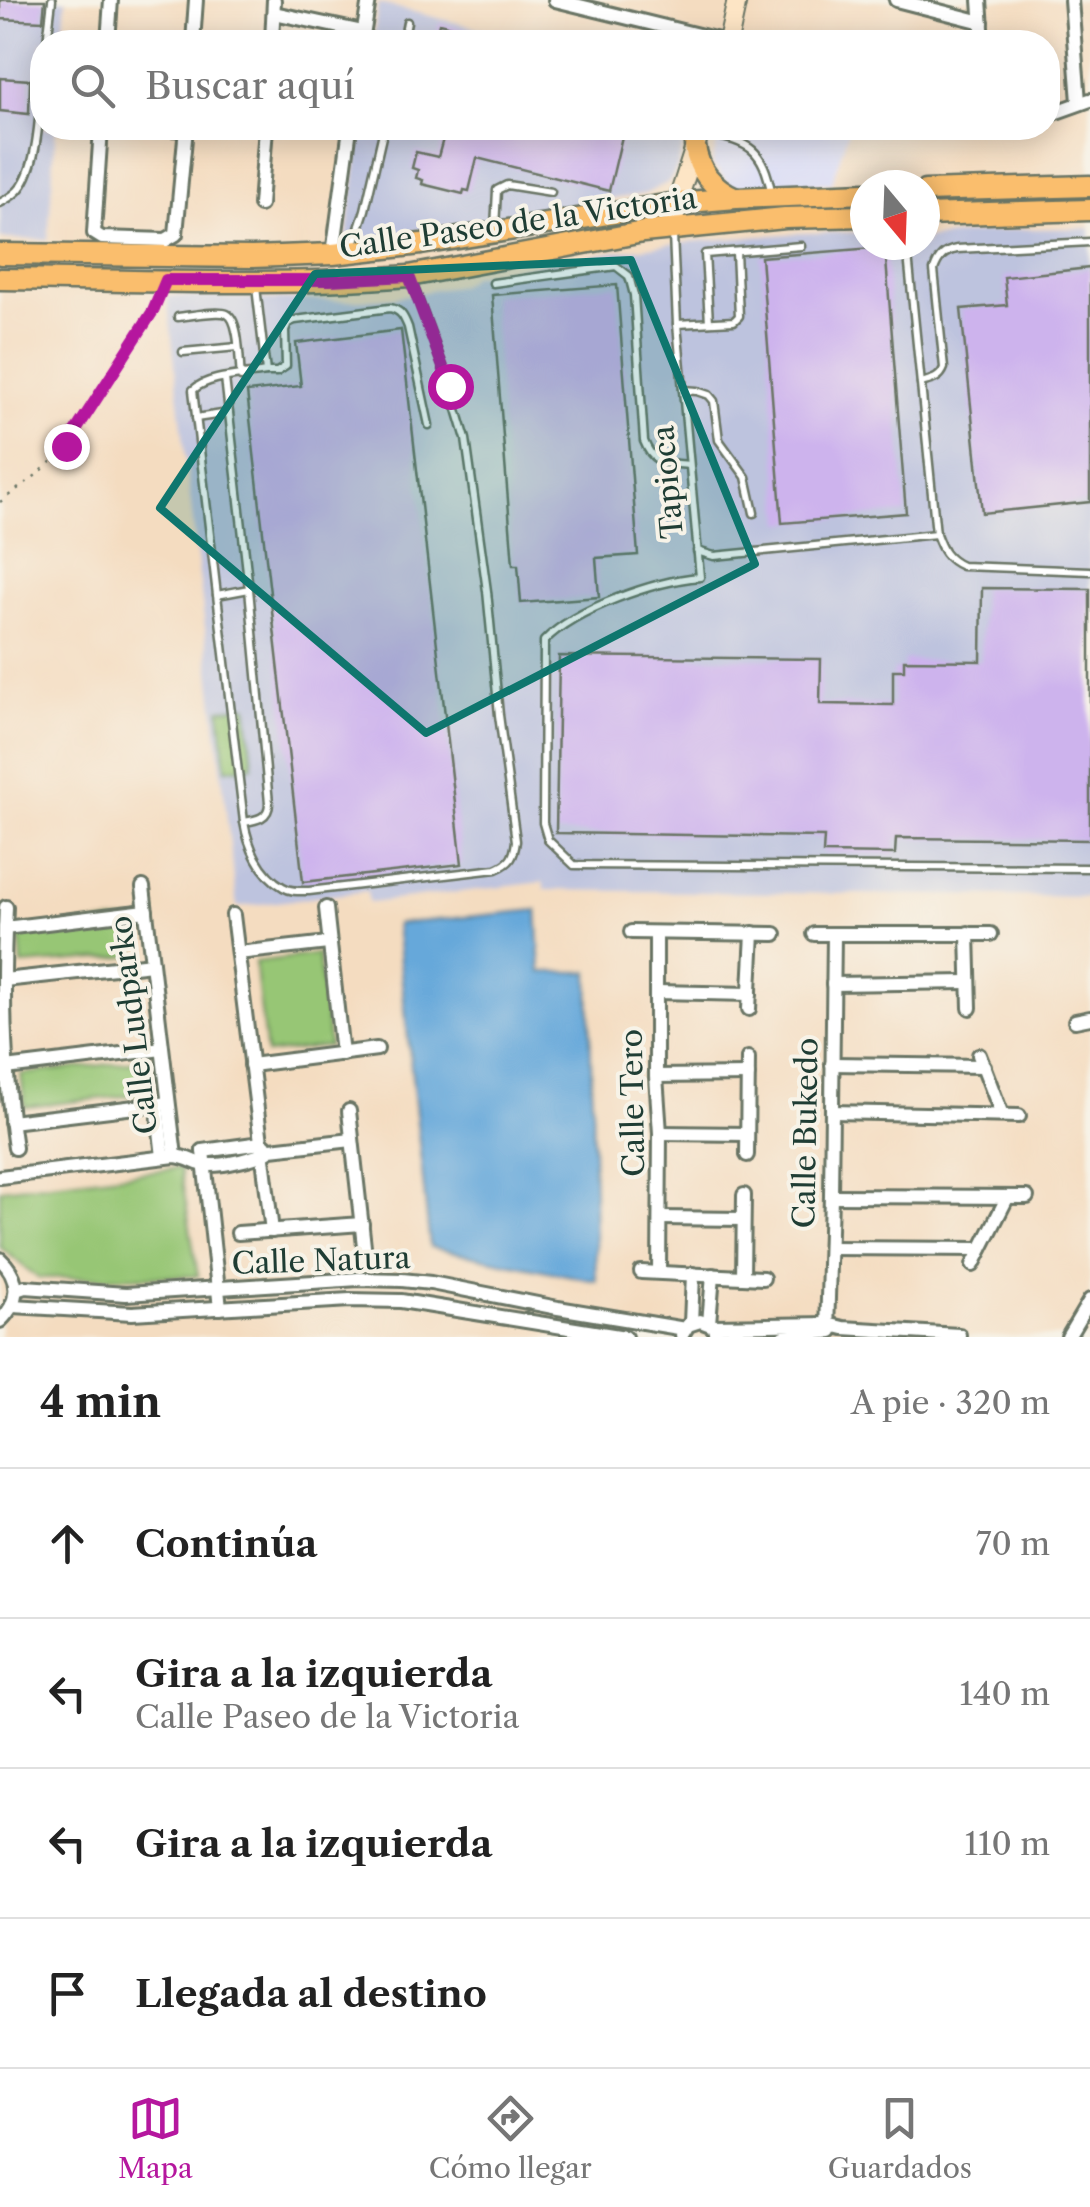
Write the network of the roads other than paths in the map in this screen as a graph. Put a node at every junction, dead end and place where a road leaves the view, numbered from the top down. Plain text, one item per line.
1 (52, 0) edge
2 (111, 0) edge
3 (196, 0) edge
4 (369, 0) edge
5 (555, 0) edge
6 (738, 0) edge
7 (896, 0) edge
8 (980, 0) edge
9 (1071, 0) edge
10 (274, 6) edge
11 (407, 22) dead end
12 (982, 22) junction
13 (48, 30) edge
14 (109, 30) edge
15 (193, 30) edge
16 (343, 30) edge
17 (364, 30) edge
18 (405, 30) edge
19 (678, 30) edge
20 (730, 30) edge
21 (983, 30) edge
22 (1085, 101) edge
23 (1060, 112) edge
24 (34, 140) edge
25 (101, 140) edge
26 (185, 140) edge
27 (265, 140) edge
28 (349, 140) edge
29 (381, 140) edge
30 (697, 140) edge
31 (699, 140) edge
32 (729, 140) edge
33 (1090, 186) edge
34 (1002, 189) junction
35 (940, 191) edge
36 (551, 192) dead end
37 (850, 193) edge
38 (772, 196) junction
39 (736, 198) junction
40 (940, 199) edge
41 (0, 202) edge
42 (677, 203) junction
43 (260, 205) dead end
44 (1090, 210) edge
45 (940, 215) edge
46 (850, 216) edge
47 (673, 229) junction
48 (495, 232) junction
49 (1090, 242) edge
50 (801, 246) dead end
51 (736, 252) junction
52 (342, 253) junction
53 (0, 254) edge
54 (908, 260) edge
55 (409, 276) junction
56 (0, 279) edge
57 (256, 281) junction
58 (493, 282) dead end
59 (178, 317) dead end
60 (708, 322) junction
61 (678, 324) junction
62 (238, 347) junction
63 (182, 352) dead end
64 (266, 372) junction
65 (241, 377) junction
66 (225, 378) junction
67 (920, 384) junction
68 (683, 390) junction
69 (229, 413) junction
70 (196, 418) junction
71 (429, 425) dead end
72 (690, 465) junction
73 (754, 513) dead end
74 (936, 534) junction
75 (697, 552) junction
76 (1090, 571) edge
77 (249, 590) junction
78 (217, 595) junction
79 (244, 822) junction
80 (1090, 868) edge
81 (143, 887) dead end
82 (6, 907) dead end
83 (326, 908) dead end
84 (146, 911) junction
85 (233, 915) dead end
86 (5, 928) junction
87 (631, 932) dead end
88 (656, 933) junction
89 (753, 934) junction
90 (775, 934) dead end
91 (814, 934) dead end
92 (834, 934) junction
93 (968, 934) junction
94 (991, 934) dead end
95 (328, 943) junction
96 (238, 953) junction
97 (152, 964) junction
98 (4, 980) junction
99 (968, 982) junction
100 (833, 984) junction
101 (657, 992) junction
102 (970, 1008) dead end
103 (162, 1049) junction
104 (377, 1050) dead end
105 (342, 1054) junction
106 (748, 1058) dead end
107 (832, 1064) junction
108 (252, 1065) junction
109 (6, 1068) junction
110 (748, 1074) junction
111 (656, 1076) junction
112 (163, 1104) junction
113 (349, 1111) dead end
114 (832, 1112) junction
115 (1002, 1115) junction
116 (1019, 1116) dead end
117 (11, 1122) junction
118 (660, 1133) junction
119 (748, 1134) junction
120 (352, 1140) junction
121 (15, 1148) dead end
122 (265, 1149) junction
123 (747, 1155) dead end
124 (169, 1157) junction
125 (201, 1159) junction
126 (0, 1177) edge
127 (744, 1195) dead end
128 (831, 1196) junction
129 (1028, 1197) dead end
130 (1007, 1198) junction
131 (660, 1218) junction
132 (743, 1219) junction
133 (362, 1224) junction
134 (272, 1230) junction
135 (238, 1233) dead end
136 (830, 1248) junction
137 (981, 1249) junction
138 (365, 1255) dead end
139 (0, 1260) edge
140 (972, 1265) dead end
141 (641, 1272) dead end
142 (660, 1272) junction
143 (694, 1274) junction
144 (713, 1275) junction
145 (743, 1276) junction
146 (763, 1278) dead end
147 (218, 1288) junction
148 (16, 1290) junction
149 (1090, 1300) edge
150 (12, 1306) junction
151 (220, 1308) junction
152 (0, 1321) edge
153 (827, 1328) junction
154 (686, 1329) edge
155 (713, 1329) edge
156 (959, 1335) edge
157 (626, 1337) edge
158 (784, 1337) edge
159 (1068, 1337) edge

1 - 13 lane
2 - 14 street
3 - 15 street
4 - 17 street
5 - 19 street
6 - 20 street
7 - 12 street
8 - 12 street
9 - 22 street
10 - 16 street
11 - 18 lane
12 - 21 street
22 - 23 street
24 - 41 lane
25 - 26 street
27 - 43 street
28 - 52 street
29 - 52 lane
30 - 42 street
31 - 39 main road
32 - 38 lane
33 - 34 main road
34 - 35 main road
34 - 40 main road
36 - 48 lane
37 - 38 main road, Calle Paseo de la Victoria
38 - 39 main road, Calle Paseo de la Victoria
39 - 42 main road, Calle Paseo de la Victoria
42 - 47 street
42 - 48 main road, Calle Paseo de la Victoria
44 - 45 main road
46 - 47 main road, Calle Paseo de la Victoria
47 - 55 main road, Calle Paseo de la Victoria
47 - 61 lane, Tapioca
48 - 52 main road, Calle Paseo de la Victoria
49 - 67 lane
50 - 51 lane
51 - 60 lane
51 - 60 lane
52 - 53 main road, Calle Paseo de la Victoria
54 - 67 lane
55 - 57 main road, Calle Paseo de la Victoria
55 - 79 lane
56 - 57 main road, Calle Paseo de la Victoria
57 - 64 lane
58 - 72 lane
59 - 62 lane
60 - 61 lane
61 - 68 lane, Tapioca
62 - 63 lane
62 - 65 lane
64 - 65 lane
64 - 71 lane
65 - 66 lane
66 - 69 lane
66 - 70 lane
67 - 74 lane
68 - 72 lane, Tapioca
68 - 73 lane
69 - 70 lane
69 - 77 lane
70 - 78 lane
72 - 75 lane, Tapioca
74 - 75 lane, Tapioca
74 - 76 lane
75 - 80 lane
77 - 78 lane
77 - 79 lane
78 - 79 lane
81 - 84 street, Calle Ludparko
82 - 86 street
83 - 95 street
84 - 86 street
84 - 97 street, Calle Ludparko
85 - 96 street
86 - 98 street
87 - 88 street
88 - 89 street
88 - 101 street, Calle Tero
89 - 90 street
89 - 101 street
91 - 92 street
92 - 93 street
92 - 100 street, Calle Bukedo
93 - 94 street
93 - 99 street
95 - 96 street
95 - 105 street
96 - 108 street
97 - 98 street
97 - 103 street, Calle Ludparko
98 - 109 street
99 - 100 street
99 - 102 street
100 - 107 street, Calle Bukedo
101 - 111 street, Calle Tero
103 - 109 street
103 - 112 street, Calle Ludparko
104 - 105 street
105 - 108 street
106 - 110 street
107 - 114 street, Calle Bukedo
107 - 115 street
108 - 122 street
109 - 117 street
110 - 111 street
110 - 119 street
111 - 118 street, Calle Tero
112 - 117 street
112 - 124 street, Calle Ludparko
113 - 120 street
114 - 115 street
114 - 128 street, Calle Bukedo
115 - 116 street
117 - 121 street
118 - 119 street
118 - 131 street, Calle Tero
119 - 123 street
120 - 122 street
120 - 133 street
122 - 125 street
122 - 134 street
124 - 125 street, Calle Ludparko
124 - 126 street, Calle Ludparko
125 - 147 street
127 - 132 street
128 - 130 street
128 - 136 street, Calle Bukedo
129 - 130 street
130 - 137 street
131 - 132 street
131 - 142 street, Calle Tero
132 - 145 street
133 - 134 street
133 - 138 street
134 - 135 street
136 - 137 street
136 - 153 street, Calle Bukedo
137 - 140 street
139 - 148 street
141 - 142 street
142 - 143 street
143 - 144 street
143 - 154 street
144 - 145 street
144 - 155 street
145 - 146 street
147 - 148 street, Calle Natura
147 - 151 street
147 - 154 street, Calle Natura
148 - 150 street
149 - 159 street
150 - 151 street, Calle Natura
150 - 152 street
151 - 157 street, Calle Natura
153 - 155 street
153 - 156 street
153 - 158 street
154 - 155 street, Calle Natura

